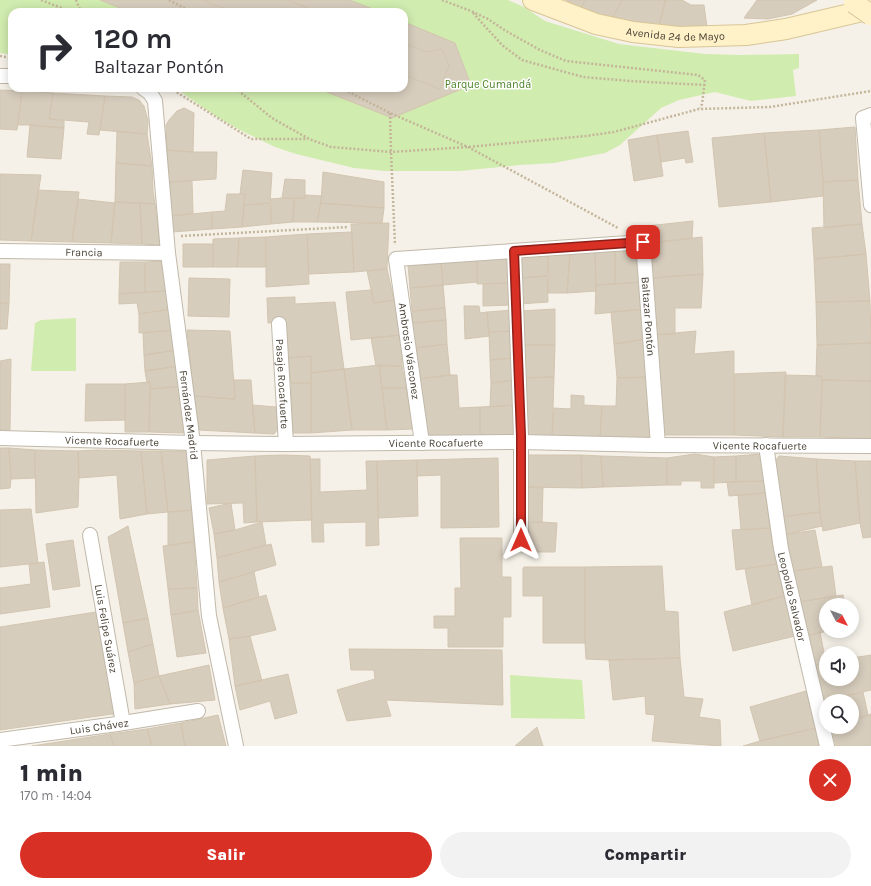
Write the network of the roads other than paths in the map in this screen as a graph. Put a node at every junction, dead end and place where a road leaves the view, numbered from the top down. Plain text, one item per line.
1 (533, 0) edge
2 (858, 4) edge
3 (871, 15) edge
4 (822, 20) junction
5 (871, 21) edge
6 (149, 92) edge
7 (867, 117) edge
8 (871, 205) edge
9 (0, 251) edge
10 (514, 251) junction
11 (168, 253) junction
12 (396, 259) joint
13 (279, 324) dead end
14 (0, 438) edge
15 (521, 442) junction
16 (193, 443) junction
17 (422, 443) junction
18 (286, 444) junction
19 (658, 445) junction
20 (766, 445) junction
21 (871, 446) edge
22 (90, 535) dead end
23 (521, 540) dead end
24 (198, 711) dead end
25 (124, 723) junction
26 (0, 740) edge
27 (236, 746) edge
28 (827, 746) edge

1 - 4 main road, Avenida 24 de Mayo
2 - 3 main road, bridge
2 - 4 main road, Avenida 24 de Mayo
4 - 5 main road, Avenida 24 de Mayo
6 - 11 street, Fernández Madrid
7 - 8 street
9 - 11 street, Francia
10 - 12 street, Baltazar Pontón
10 - 15 street
10 - 19 street, Baltazar Pontón
11 - 16 street, Fernández Madrid
12 - 17 street, Ambrosio Vásconez
13 - 18 street, Pasaje Rocafuerte
14 - 16 street, Vicente Rocafuerte
15 - 17 street, Vicente Rocafuerte
15 - 19 street, Vicente Rocafuerte
15 - 23 street
16 - 18 street, Vicente Rocafuerte
16 - 27 street, Fernández Madrid
17 - 18 street, Vicente Rocafuerte
19 - 20 street, Vicente Rocafuerte
20 - 21 street, Vicente Rocafuerte
20 - 28 street, Leopoldo Salvador
22 - 25 street, Luis Felipe Suárez
24 - 25 street, Luis Chávez
25 - 26 street, Luis Chávez

